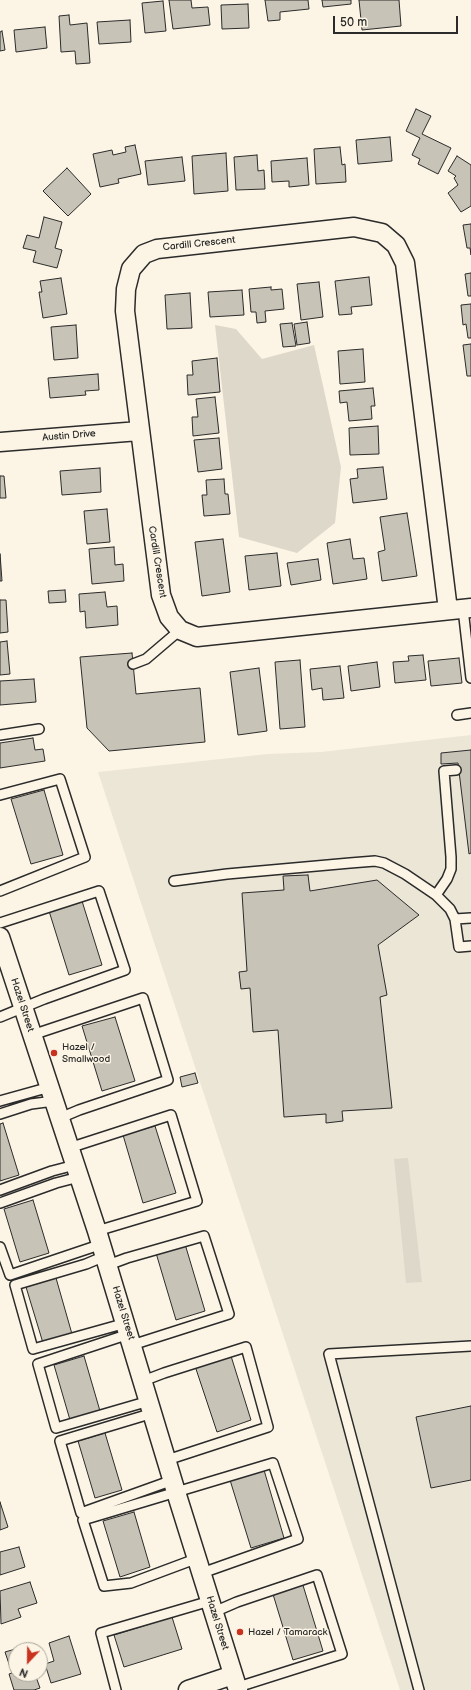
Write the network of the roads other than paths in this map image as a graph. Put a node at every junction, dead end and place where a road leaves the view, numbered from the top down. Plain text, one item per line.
1 (139, 430) junction
2 (0, 442) edge
3 (461, 609) edge
4 (180, 630) junction
5 (133, 664) dead end
6 (471, 678) edge
7 (471, 714) edge
8 (457, 715) dead end
9 (39, 729) dead end
10 (0, 735) edge
11 (456, 770) dead end
12 (0, 795) edge
13 (174, 881) dead end
14 (0, 890) edge
15 (436, 895) junction
16 (471, 918) edge
17 (455, 919) junction
18 (0, 923) edge
19 (0, 938) edge
20 (471, 946) edge
21 (23, 1007) junction
22 (0, 1017) edge
23 (32, 1035) junction
24 (52, 1094) junction
25 (0, 1101) edge
26 (0, 1114) edge
27 (60, 1118) junction
28 (69, 1148) junction
29 (77, 1171) junction
30 (0, 1190) edge
31 (0, 1204) edge
32 (0, 1247) edge
33 (103, 1249) junction
34 (129, 1334) junction
35 (471, 1346) edge
36 (143, 1381) junction
37 (151, 1407) junction
38 (167, 1460) junction
39 (175, 1486) junction
40 (200, 1566) junction
41 (212, 1607) junction
42 (236, 1684) edge
43 (116, 1690) edge
44 (188, 1690) edge
45 (420, 1690) edge

1 - 2 street, Austin Drive
1 - 3 street, Cardill Crescent
1 - 4 street, Cardill Crescent
3 - 4 street
3 - 6 lane
4 - 5 lane
7 - 8 lane
9 - 10 lane
11 - 15 lane
12 - 14 lane
13 - 15 lane
15 - 17 lane
16 - 17 lane
17 - 20 lane
18 - 21 lane
19 - 21 street, Hazel Street
21 - 22 lane
21 - 23 street, Hazel Street
23 - 24 street, Hazel Street
23 - 27 lane
24 - 25 lane
24 - 26 lane
24 - 27 street, Hazel Street
27 - 28 street, Hazel Street
28 - 29 street, Hazel Street
28 - 33 lane
29 - 30 lane
29 - 31 lane
29 - 33 street, Hazel Street
32 - 33 lane
33 - 34 street, Hazel Street
33 - 34 lane
33 - 34 lane
34 - 36 street, Hazel Street
34 - 37 lane
35 - 45 lane
36 - 37 street, Hazel Street
36 - 38 lane
37 - 38 street, Hazel Street
37 - 39 lane
38 - 39 street, Hazel Street
39 - 40 street, Hazel Street
39 - 40 lane
39 - 40 lane
40 - 41 street, Hazel Street
41 - 42 street, Hazel Street
41 - 42 lane
41 - 43 lane
42 - 44 street

